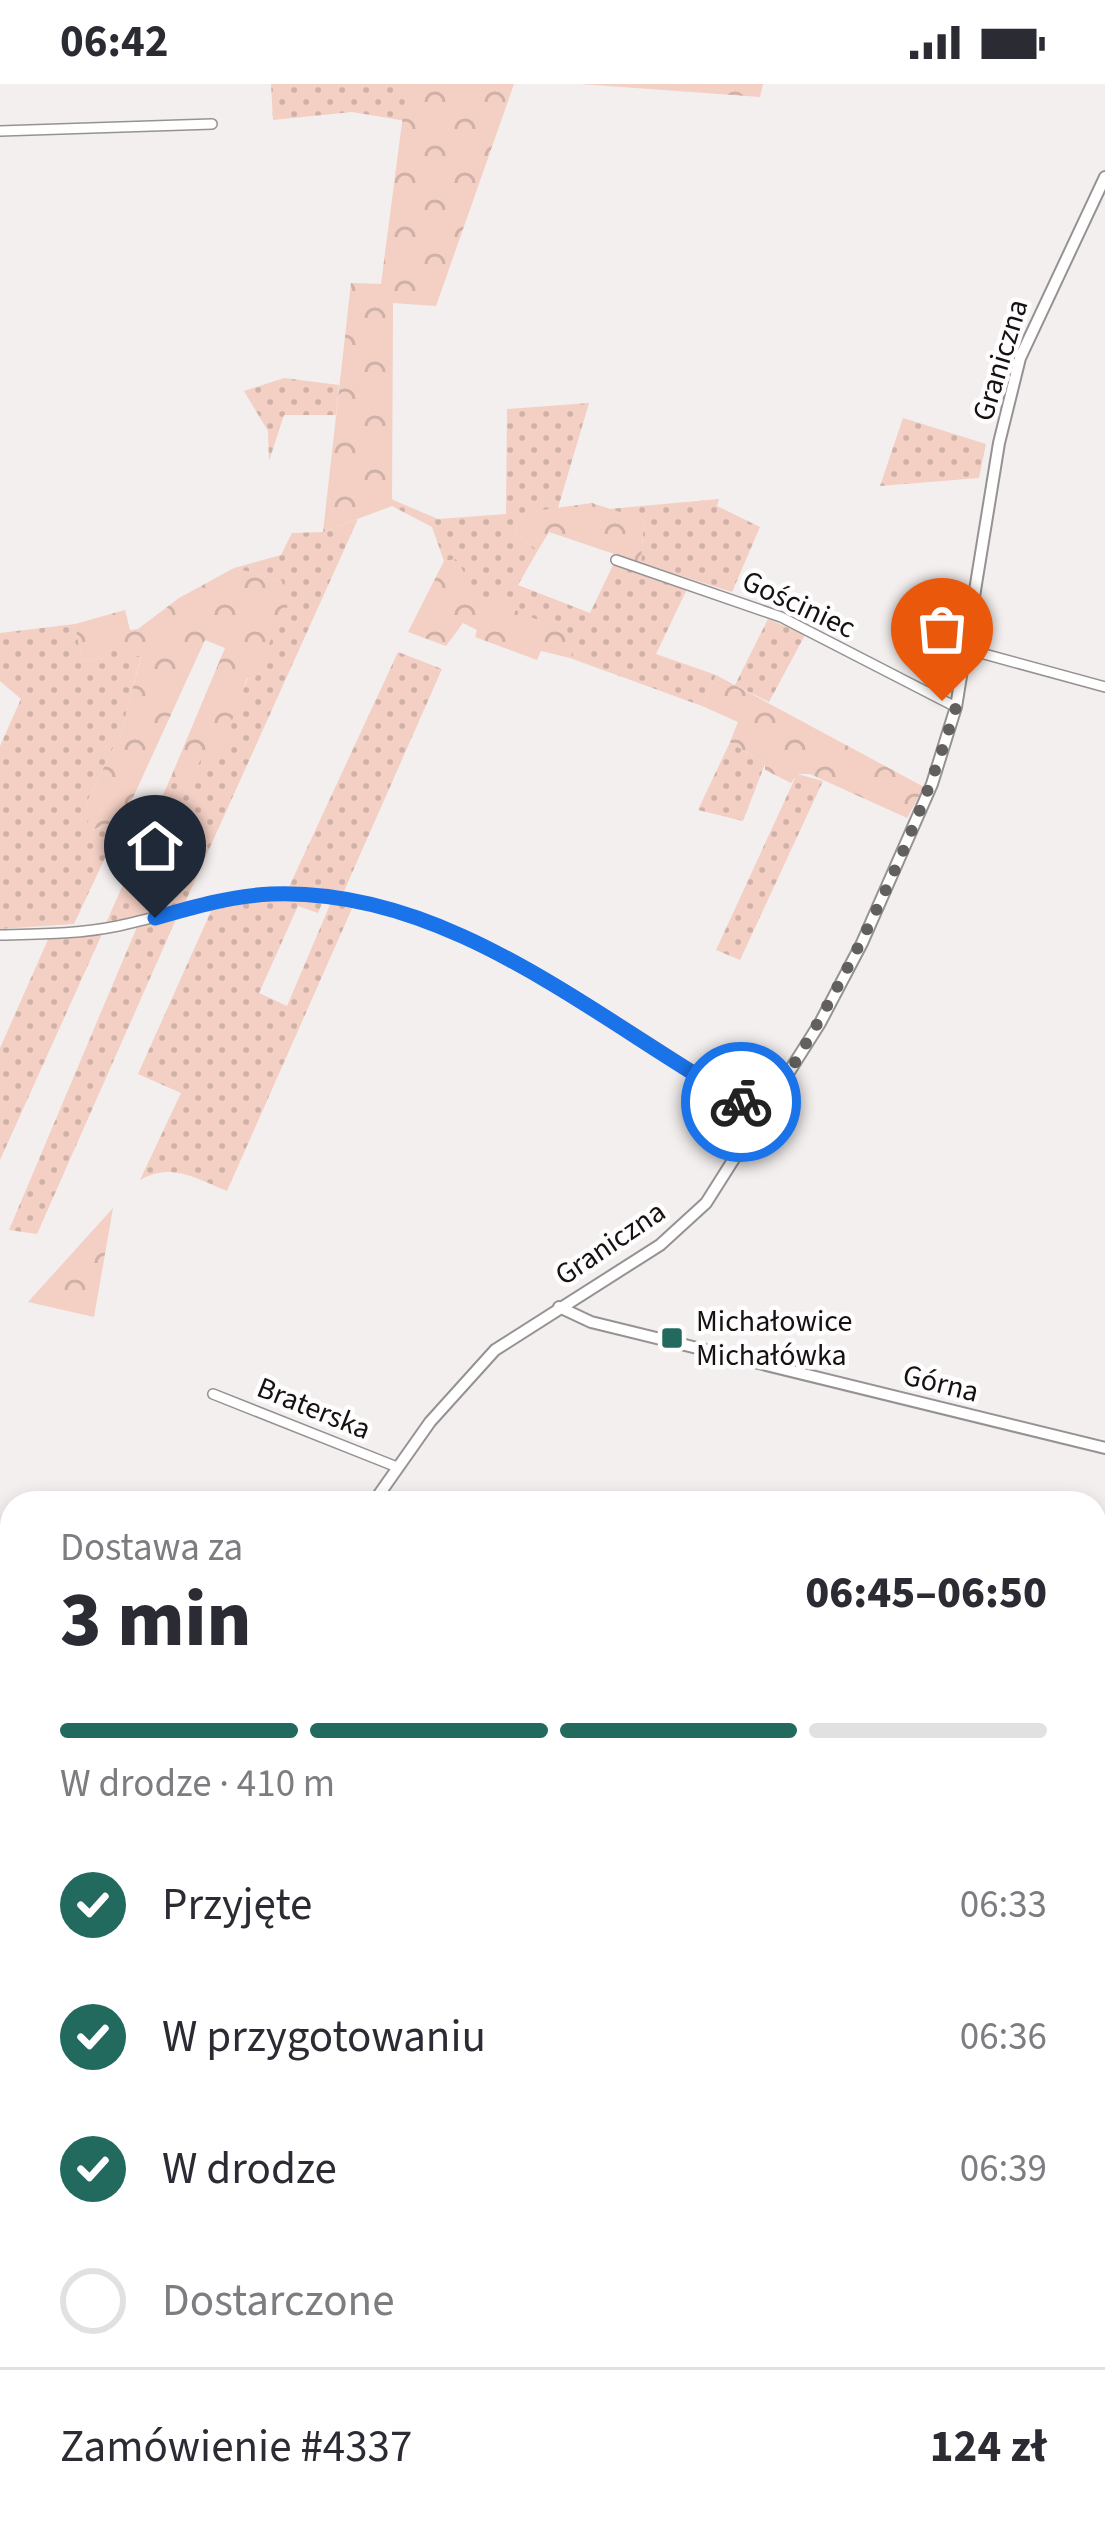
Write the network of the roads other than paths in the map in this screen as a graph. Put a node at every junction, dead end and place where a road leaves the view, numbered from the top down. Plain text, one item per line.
1 (212, 124) dead end
2 (0, 131) edge
3 (1105, 177) edge
4 (616, 560) dead end
5 (966, 650) junction
6 (1105, 687) edge
7 (956, 707) junction
8 (0, 935) edge
9 (764, 1114) junction
10 (559, 1307) junction
11 (213, 1394) dead end
12 (1105, 1448) edge
13 (397, 1468) junction
14 (381, 1491) edge

1 - 2 street
3 - 5 street, Graniczna
4 - 7 street, Gościniec
5 - 6 street
5 - 7 street, Graniczna
7 - 9 street, Graniczna
8 - 9 street
9 - 10 street, Graniczna
10 - 12 street, Górna
10 - 13 street, Graniczna
11 - 13 street, Braterska
13 - 14 street, Graniczna

